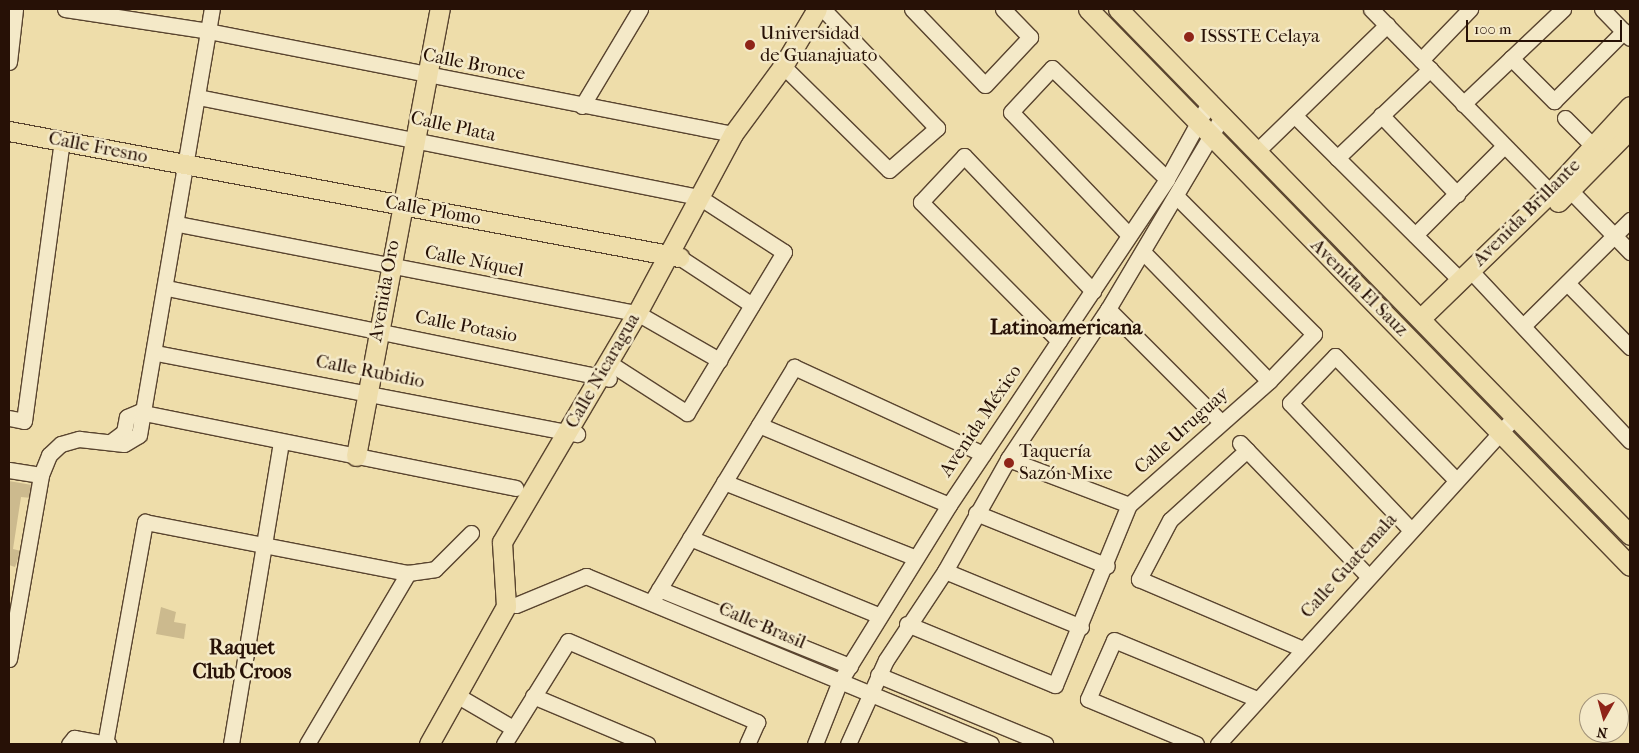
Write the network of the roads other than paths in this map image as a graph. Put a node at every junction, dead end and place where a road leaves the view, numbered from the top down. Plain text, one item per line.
1 (15, 9) edge
2 (65, 9) edge
3 (212, 9) edge
4 (428, 9) edge
5 (440, 9) edge
6 (640, 9) edge
7 (823, 9) edge
8 (912, 9) edge
9 (1002, 9) edge
10 (1088, 9) edge
11 (1118, 9) edge
12 (1371, 9) edge
13 (1470, 9) edge
14 (1563, 9) edge
15 (1602, 9) edge
16 (1387, 25) junction
17 (208, 31) junction
18 (1627, 34) edge
19 (1511, 58) junction
20 (9, 62) edge
21 (1425, 64) junction
22 (786, 69) junction
23 (421, 75) junction
24 (198, 97) junction
25 (1463, 104) junction
26 (582, 106) junction
27 (1630, 106) edge
28 (1216, 108) junction
29 (1294, 115) junction
30 (1381, 115) junction
31 (1565, 118) dead end
32 (1204, 128) junction
33 (1630, 129) edge
34 (9, 131) edge
35 (733, 134) junction
36 (409, 138) junction
37 (62, 141) junction
38 (1593, 146) junction
39 (1503, 147) junction
40 (1258, 150) junction
41 (1337, 158) junction
42 (188, 165) junction
43 (1167, 179) junction
44 (1560, 191) junction
45 (1457, 194) junction
46 (1176, 196) junction
47 (705, 199) junction
48 (396, 204) junction
49 (1630, 220) edge
50 (178, 224) junction
51 (1415, 235) junction
52 (1130, 236) junction
53 (1615, 236) junction
54 (1143, 252) junction
55 (1630, 252) edge
56 (674, 256) junction
57 (386, 266) junction
58 (1469, 277) junction
59 (1567, 283) junction
60 (167, 288) junction
61 (1092, 291) junction
62 (752, 305) junction
63 (1108, 309) junction
64 (641, 315) junction
65 (1426, 323) junction
66 (1523, 326) junction
67 (374, 330) junction
68 (1059, 341) junction
69 (1630, 347) edge
70 (156, 353) junction
71 (718, 360) junction
72 (608, 370) junction
73 (1269, 381) junction
74 (363, 391) junction
75 (145, 415) junction
76 (9, 418) edge
77 (1514, 418) junction
78 (1220, 421) junction
79 (759, 425) junction
80 (1501, 432) junction
81 (572, 433) junction
82 (1628, 435) edge
83 (281, 442) junction
84 (351, 454) junction
85 (983, 454) junction
86 (1008, 459) junction
87 (9, 470) edge
88 (41, 475) junction
89 (1455, 479) junction
90 (724, 482) junction
91 (515, 488) dead end
92 (949, 505) junction
93 (1129, 505) junction
94 (976, 513) junction
95 (1410, 529) junction
96 (471, 534) dead end
97 (1630, 535) edge
98 (690, 538) junction
99 (263, 545) junction
100 (916, 558) junction
101 (1107, 566) junction
102 (1630, 566) edge
103 (945, 571) junction
104 (408, 573) junction
105 (16, 575) edge
106 (1367, 575) junction
107 (655, 595) junction
108 (511, 605) junction
109 (880, 616) junction
110 (907, 624) junction
111 (1080, 627) junction
112 (862, 647) junction
113 (1301, 648) junction
114 (9, 659) edge
115 (886, 660) junction
116 (850, 666) junction
117 (878, 675) junction
118 (840, 681) junction
119 (869, 693) junction
120 (533, 696) junction
121 (460, 698) junction
122 (1257, 699) junction
123 (513, 728) junction
124 (68, 744) edge
125 (106, 744) edge
126 (231, 744) edge
127 (307, 744) edge
128 (428, 744) edge
129 (436, 744) edge
130 (504, 744) edge
131 (647, 744) edge
132 (747, 744) edge
133 (815, 744) edge
134 (848, 744) edge
135 (991, 744) edge
136 (1045, 744) edge
137 (1196, 744) edge
138 (1218, 744) edge

1 - 20 street
2 - 17 street, Calle Bronce
3 - 17 street
4 - 23 main road, Avenida Oro
5 - 23 main road, Avenida Oro
6 - 26 street
7 - 22 main road, Calle Nicaragua
7 - 22 street
8 - 9 street
10 - 32 main road, Avenida El Sauz
11 - 28 main road, Avenida El Sauz
12 - 16 street
13 - 21 street
14 - 19 street
15 - 18 street
16 - 21 street
16 - 29 street
17 - 23 street, Calle Bronce
17 - 24 street
18 - 19 street
19 - 25 street
21 - 25 street
21 - 30 street
22 - 35 main road, Calle Nicaragua
22 - 47 main road, Calle Nicaragua
23 - 26 street, Calle Bronce
23 - 36 main road, Avenida Oro
24 - 36 street, Calle Plata
24 - 42 street
25 - 39 street
26 - 35 street, Calle Bronce
27 - 38 main road, Avenida Brillante
28 - 32 street, Avenida México
28 - 40 main road, Avenida El Sauz
29 - 40 street
29 - 41 street
30 - 41 street
30 - 45 street
31 - 38 street
32 - 43 street, Avenida México
32 - 46 street, Avenida México
32 - 80 main road, Avenida El Sauz
33 - 44 main road, Avenida Brillante
34 - 37 main road, Calle Fresno
35 - 47 main road, Calle Nicaragua
36 - 47 street, Calle Plata
36 - 48 main road, Avenida Oro
37 - 42 main road, Calle Fresno
37 - 76 street
38 - 44 main road, Avenida Brillante
39 - 44 street
39 - 45 street
40 - 65 main road, Avenida El Sauz
41 - 51 street
42 - 48 main road, Calle Plomo
42 - 50 street
43 - 52 street, Avenida México
43 - 52 street
44 - 53 street
44 - 58 main road, Avenida Brillante
45 - 51 street
46 - 54 street, Avenida México
46 - 73 street, Calle Uruguay
47 - 56 main road, Calle Nicaragua
47 - 62 street
48 - 56 main road, Calle Plomo
48 - 57 main road, Avenida Oro
49 - 53 street
50 - 57 street, Calle Níquel
50 - 60 street
51 - 58 street
52 - 61 street, Avenida México
53 - 55 street
53 - 59 street
54 - 63 street, Avenida México
54 - 73 street
56 - 62 street
56 - 64 main road, Calle Nicaragua
57 - 64 street, Calle Níquel
57 - 67 main road, Avenida Oro
58 - 65 main road, Avenida Brillante
58 - 66 street
59 - 66 street
59 - 69 street
60 - 67 street, Calle Potasio
60 - 70 street
61 - 68 street, Avenida México
61 - 68 street
62 - 71 street
63 - 78 street
63 - 86 street, Avenida México
64 - 71 street
64 - 72 main road, Calle Nicaragua
65 - 77 main road, Avenida El Sauz
66 - 82 street
67 - 72 street, Calle Potasio
67 - 74 main road, Avenida Oro
68 - 85 street, Avenida México
70 - 74 street, Calle Rubidio
70 - 75 street
71 - 72 street
72 - 81 main road, Calle Nicaragua
73 - 78 street, Calle Uruguay
74 - 81 street, Calle Rubidio
74 - 84 main road, Avenida Oro
75 - 83 street
75 - 88 street
77 - 80 street, Calle Guatemala
77 - 97 main road, Avenida El Sauz
78 - 93 street, Calle Uruguay
79 - 85 street
79 - 90 street
79 - 92 street
80 - 89 street, Calle Guatemala
80 - 102 main road, Avenida El Sauz
81 - 108 main road, Calle Nicaragua
83 - 84 street
83 - 99 street
84 - 91 street
85 - 92 street, Avenida México
86 - 93 street
86 - 94 street, Avenida México
87 - 88 street
88 - 105 street
89 - 95 street, Calle Guatemala
89 - 95 street
90 - 98 street
90 - 100 street
92 - 100 street, Avenida México
93 - 101 street, Calle Uruguay
94 - 101 street
94 - 103 street, Avenida México
95 - 106 street, Calle Guatemala
96 - 104 street
98 - 107 street
98 - 109 street
99 - 104 street
99 - 125 street
99 - 126 street
100 - 109 street, Avenida México
101 - 111 street, Calle Uruguay
103 - 110 street, Avenida México
103 - 111 street
104 - 127 street
105 - 114 street
106 - 113 street, Calle Guatemala
106 - 113 street
107 - 108 street, Calle Brasil
107 - 116 street
107 - 118 street, Calle Brasil
108 - 121 main road
109 - 112 street, Avenida México
110 - 111 street, Calle Uruguay
110 - 115 street, Avenida México
112 - 115 street
112 - 116 street, Avenida México
113 - 122 street, Calle Guatemala
115 - 117 street, Avenida México
116 - 118 street, Avenida México
117 - 119 street, Avenida México
117 - 136 street
118 - 119 street, Calle Brasil
118 - 133 street, Avenida México
119 - 134 street, Avenida México
119 - 135 street, Calle Brasil
120 - 123 street
120 - 131 street
120 - 132 street
121 - 123 street
121 - 128 main road
121 - 129 main road
122 - 137 street
122 - 138 street, Calle Guatemala
123 - 130 street
124 - 125 street

